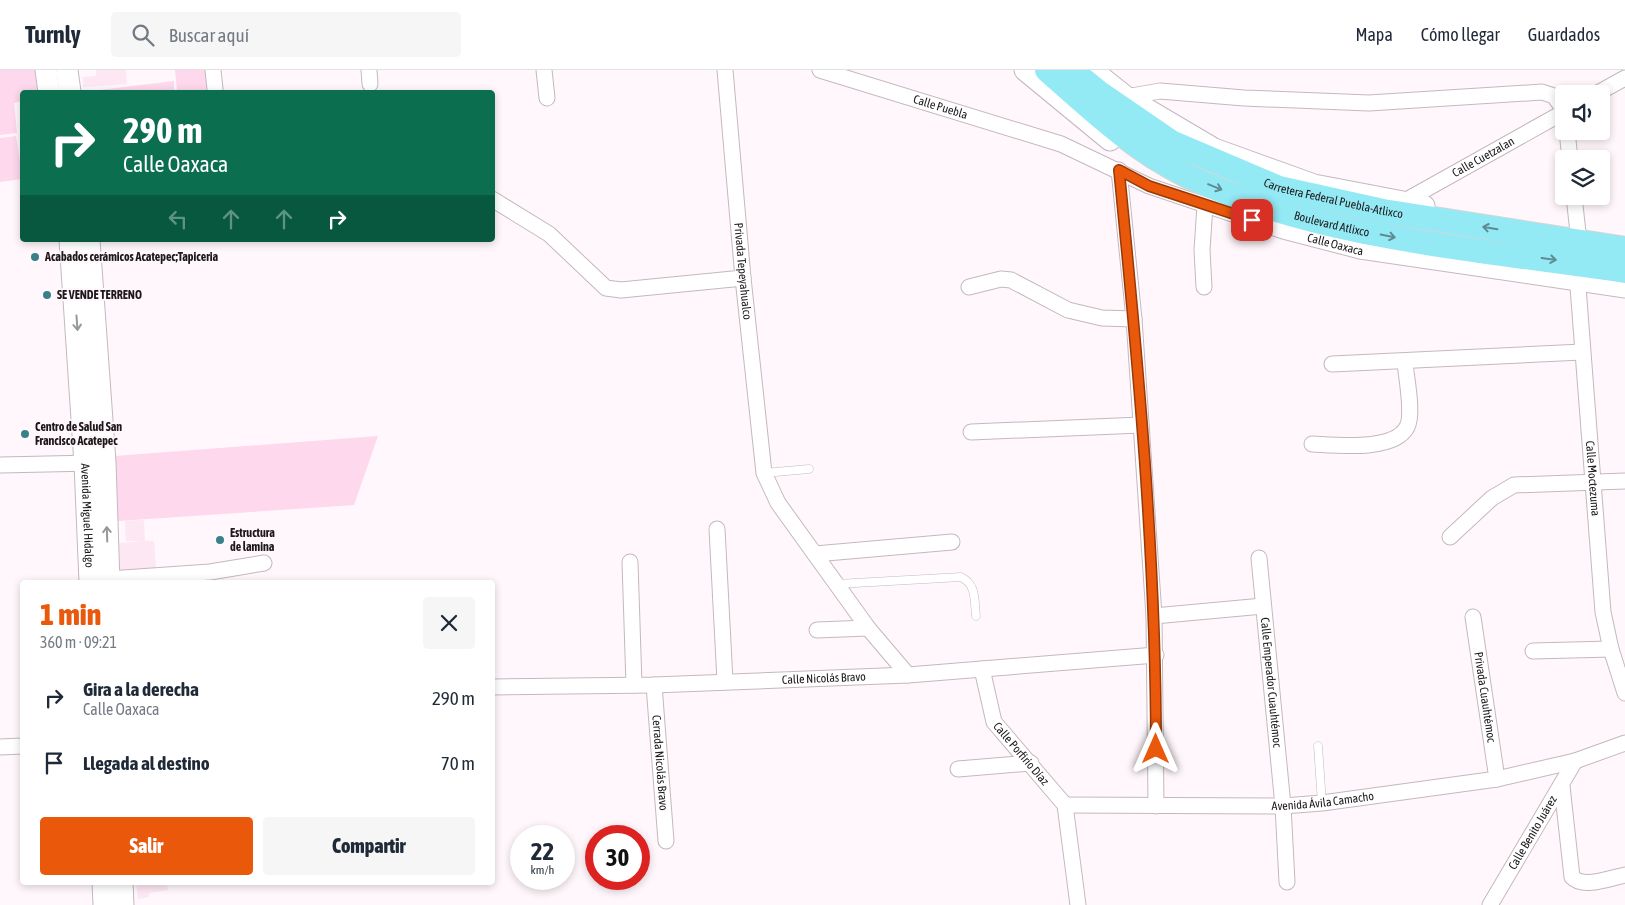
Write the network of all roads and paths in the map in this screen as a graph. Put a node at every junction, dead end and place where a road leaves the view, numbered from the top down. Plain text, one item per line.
1 (46, 70) edge
2 (67, 70) edge
3 (213, 70) edge
4 (544, 70) edge
5 (725, 70) edge
6 (820, 70) edge
7 (1026, 70) edge
8 (1047, 70) edge
9 (1071, 70) edge
10 (1095, 71) edge
11 (1625, 78) edge
12 (1610, 86) edge
13 (215, 89) dead end
14 (48, 90) edge
15 (70, 90) edge
16 (1126, 97) junction
17 (547, 98) dead end
18 (1555, 98) edge
19 (1555, 116) edge
20 (1061, 144) joint
21 (1119, 170) junction
22 (1185, 175) junction
23 (495, 201) edge
24 (1403, 202) junction
25 (1205, 205) junction
26 (1575, 205) edge
27 (1455, 222) junction
28 (70, 242) edge
29 (89, 242) edge
30 (1625, 249) edge
31 (1578, 263) junction
32 (1625, 271) edge
33 (743, 278) junction
34 (969, 287) dead end
35 (1204, 287) dead end
36 (1625, 290) edge
37 (1134, 320) junction
38 (1582, 352) junction
39 (1405, 362) junction
40 (1332, 364) dead end
41 (1141, 425) junction
42 (971, 432) dead end
43 (1312, 444) dead end
44 (95, 463) junction
45 (0, 465) edge
46 (809, 469) dead end
47 (764, 473) junction
48 (1625, 481) edge
49 (1595, 483) junction
50 (717, 529) dead end
51 (1450, 537) dead end
52 (952, 542) dead end
53 (815, 554) junction
54 (1259, 558) dead end
55 (630, 562) dead end
56 (264, 563) dead end
57 (102, 580) edge
58 (114, 580) edge
59 (837, 584) junction
60 (1263, 606) junction
61 (976, 616) dead end
62 (1154, 616) junction
63 (1474, 617) dead end
64 (868, 628) junction
65 (817, 630) dead end
66 (1611, 648) junction
67 (1533, 652) dead end
68 (1156, 655) junction
69 (982, 669) junction
70 (908, 675) junction
71 (725, 681) junction
72 (654, 684) junction
73 (634, 685) junction
74 (495, 687) edge
75 (1625, 693) edge
76 (1625, 744) edge
77 (20, 746) edge
78 (1318, 746) dead end
79 (0, 747) edge
80 (1575, 761) junction
81 (1031, 763) junction
82 (958, 769) dead end
83 (1497, 779) junction
84 (1562, 786) junction
85 (1322, 803) junction
86 (1065, 805) junction
87 (1156, 806) junction
88 (1283, 806) junction
89 (666, 841) dead end
90 (1625, 876) edge
91 (1287, 882) dead end
92 (102, 885) edge
93 (122, 885) edge
94 (104, 905) edge
95 (123, 905) edge
96 (1078, 905) edge
97 (1490, 905) edge

1 - 14 main road
2 - 15 main road
3 - 13 street
4 - 17 street
5 - 33 street, Privada Tepeyahualco
6 - 20 street, Calle Puebla
7 - 22 main road
8 - 22 main road, Boulevard Atlixco
9 - 27 main road, Carretera Federal Puebla-Atlixco
10 - 16 main road
11 - 12 street
16 - 18 street
16 - 24 main road
19 - 24 street, Calle Cuetzalan
20 - 21 street, Calle Oaxaca
21 - 25 street, Calle Oaxaca
21 - 37 street
22 -> 31 main road, Boulevard Atlixco
23 - 33 street
24 - 27 main road
25 - 31 street, Calle Oaxaca
25 - 35 street
26 - 31 street
31 -> 27 main road, Carretera Federal Puebla-Atlixco
28 -> 44 main road, Avenida Miguel Hidalgo
29 - 44 main road, Avenida Miguel Hidalgo
30 - 31 main road, Carretera Federal Puebla-Atlixco
31 - 32 main road, Boulevard Atlixco
31 - 36 street, Calle Oaxaca
31 - 38 street, Calle Moctezuma
33 - 47 street, Privada Tepeyahualco
34 - 37 street
37 - 41 street
38 - 39 street
38 - 49 street, Calle Moctezuma
39 - 40 street
39 - 43 street
41 - 42 street
41 - 62 street
44 - 45 street
44 - 57 main road, Avenida Miguel Hidalgo
46 - 47 lane
47 - 53 street, Privada Tepeyahualco
48 - 49 street
49 - 51 street
49 - 66 street, Calle Moctezuma
50 - 71 street
52 - 53 street
53 - 59 street, Privada Tepeyahualco
54 - 60 street, Calle Emperador Cuauhtémoc
55 - 73 street
56 - 58 street
59 - 61 lane
59 - 64 street, Privada Tepeyahualco
60 - 62 street
60 - 88 street, Calle Emperador Cuauhtémoc
62 - 68 street
63 - 83 street, Privada Cuauhtémoc
64 - 65 street
64 - 70 street, Privada Tepeyahualco
66 - 67 street
66 - 75 street, Calle Moctezuma
68 - 69 street, Calle Nicolás Bravo
68 - 87 street
69 - 70 street, Calle Nicolás Bravo
69 - 81 street, Calle Porfirio Díaz
70 - 71 street, Calle Nicolás Bravo
71 - 72 street, Calle Nicolás Bravo
72 - 73 street, Calle Nicolás Bravo
72 - 89 street, Cerrada Nicolás Bravo
73 - 74 street, Calle Nicolás Bravo
76 - 80 street, Avenida Ávila Camacho
77 - 79 street
78 - 85 lane
80 - 83 street, Avenida Ávila Camacho
80 - 84 street, Calle Benito Juárez
81 - 82 street
81 - 86 street, Calle Porfirio Díaz
83 - 85 street, Avenida Ávila Camacho
84 - 90 street
84 - 97 street, Calle Benito Juárez
85 - 88 street, Avenida Ávila Camacho
86 - 87 street, Avenida Ávila Camacho
86 - 96 street
87 - 88 street, Avenida Ávila Camacho
88 - 91 street, Calle Emperador Cuauhtémoc
92 - 94 main road
93 - 95 main road

